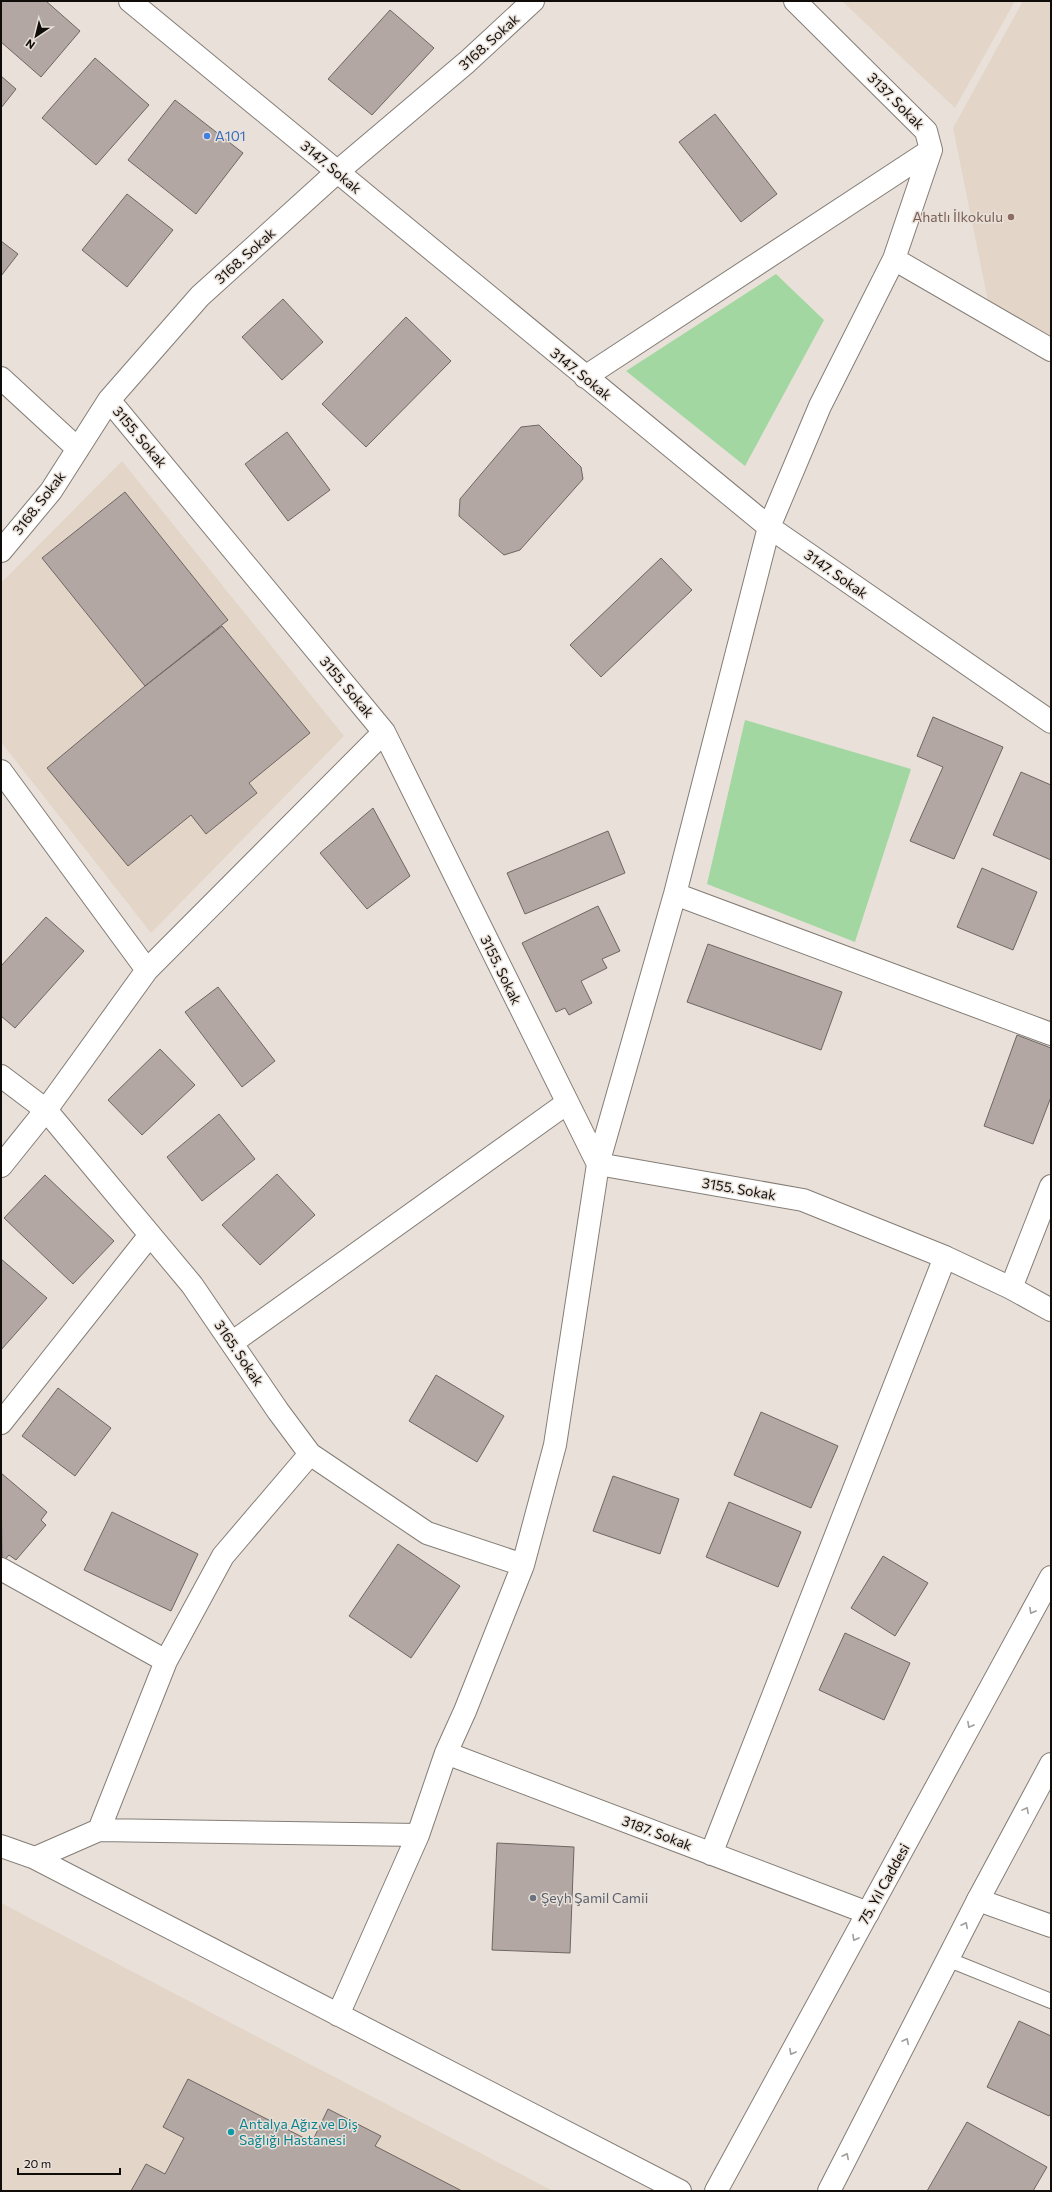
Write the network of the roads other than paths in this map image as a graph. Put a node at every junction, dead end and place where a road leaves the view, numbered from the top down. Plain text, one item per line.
1 (130, 1) edge
2 (533, 1) edge
3 (795, 1) edge
4 (931, 150) junction
5 (337, 172) junction
6 (894, 260) junction
7 (1051, 350) edge
8 (585, 377) junction
9 (1, 378) edge
10 (109, 400) junction
11 (78, 449) junction
12 (769, 527) junction
13 (1, 551) edge
14 (1051, 721) edge
15 (384, 732) junction
16 (1, 771) edge
17 (675, 894) junction
18 (147, 970) junction
19 (1051, 1034) edge
20 (1, 1076) edge
21 (567, 1103) junction
22 (46, 1110) junction
23 (598, 1164) junction
24 (1, 1166) edge
25 (1051, 1186) edge
26 (150, 1236) junction
27 (945, 1258) junction
28 (1011, 1288) junction
29 (1051, 1310) edge
30 (233, 1342) junction
31 (1, 1423) edge
32 (310, 1454) junction
33 (523, 1565) junction
34 (1, 1569) edge
35 (1051, 1577) edge
36 (166, 1661) junction
37 (446, 1753) junction
38 (1051, 1764) edge
39 (99, 1830) junction
40 (418, 1835) junction
41 (1, 1846) edge
42 (711, 1854) junction
43 (35, 1858) junction
44 (978, 1900) junction
45 (868, 1913) junction
46 (1051, 1926) edge
47 (947, 1959) junction
48 (1051, 2001) edge
49 (338, 2015) junction
50 (680, 2191) edge
51 (716, 2191) edge
52 (829, 2191) edge

1 - 5 street, 3147. Sokak
2 - 5 street, 3168. Sokak
3 - 4 street, 3137. Sokak
4 - 6 street
4 - 8 street
5 - 8 street, 3147. Sokak
5 - 10 street, 3168. Sokak
6 - 7 street
6 - 12 street
8 - 12 street, 3147. Sokak
9 - 11 street
10 - 11 street, 3168. Sokak
10 - 15 street, 3155. Sokak
11 - 13 street, 3168. Sokak
12 - 14 street, 3147. Sokak
12 - 17 street
15 - 18 street
15 - 21 street, 3155. Sokak
16 - 18 street
17 - 19 street
17 - 23 street
18 - 22 street
20 - 22 street, 3165. Sokak
21 - 23 street, 3155. Sokak
21 - 30 street
22 - 24 street
22 - 26 street, 3165. Sokak
23 - 27 street, 3155. Sokak
23 - 33 street
25 - 28 street
26 - 30 street, 3165. Sokak
26 - 31 street
27 - 28 street, 3155. Sokak
27 - 42 street
28 - 29 street, 3155. Sokak
30 - 32 street, 3165. Sokak
32 - 33 street, 3165. Sokak
32 - 36 street
33 - 37 street
34 - 36 street
35 -> 45 street, 75. Yıl Caddesi
36 - 39 street
37 - 40 street
37 - 42 street, 3187. Sokak
44 -> 38 street
39 - 40 street
39 - 43 street
40 - 49 street
41 - 43 street
42 - 45 street, 3187. Sokak
43 - 49 street
44 - 46 street
47 -> 44 street
45 -> 51 street, 75. Yıl Caddesi
47 - 48 lane
52 -> 47 street
49 - 50 street

